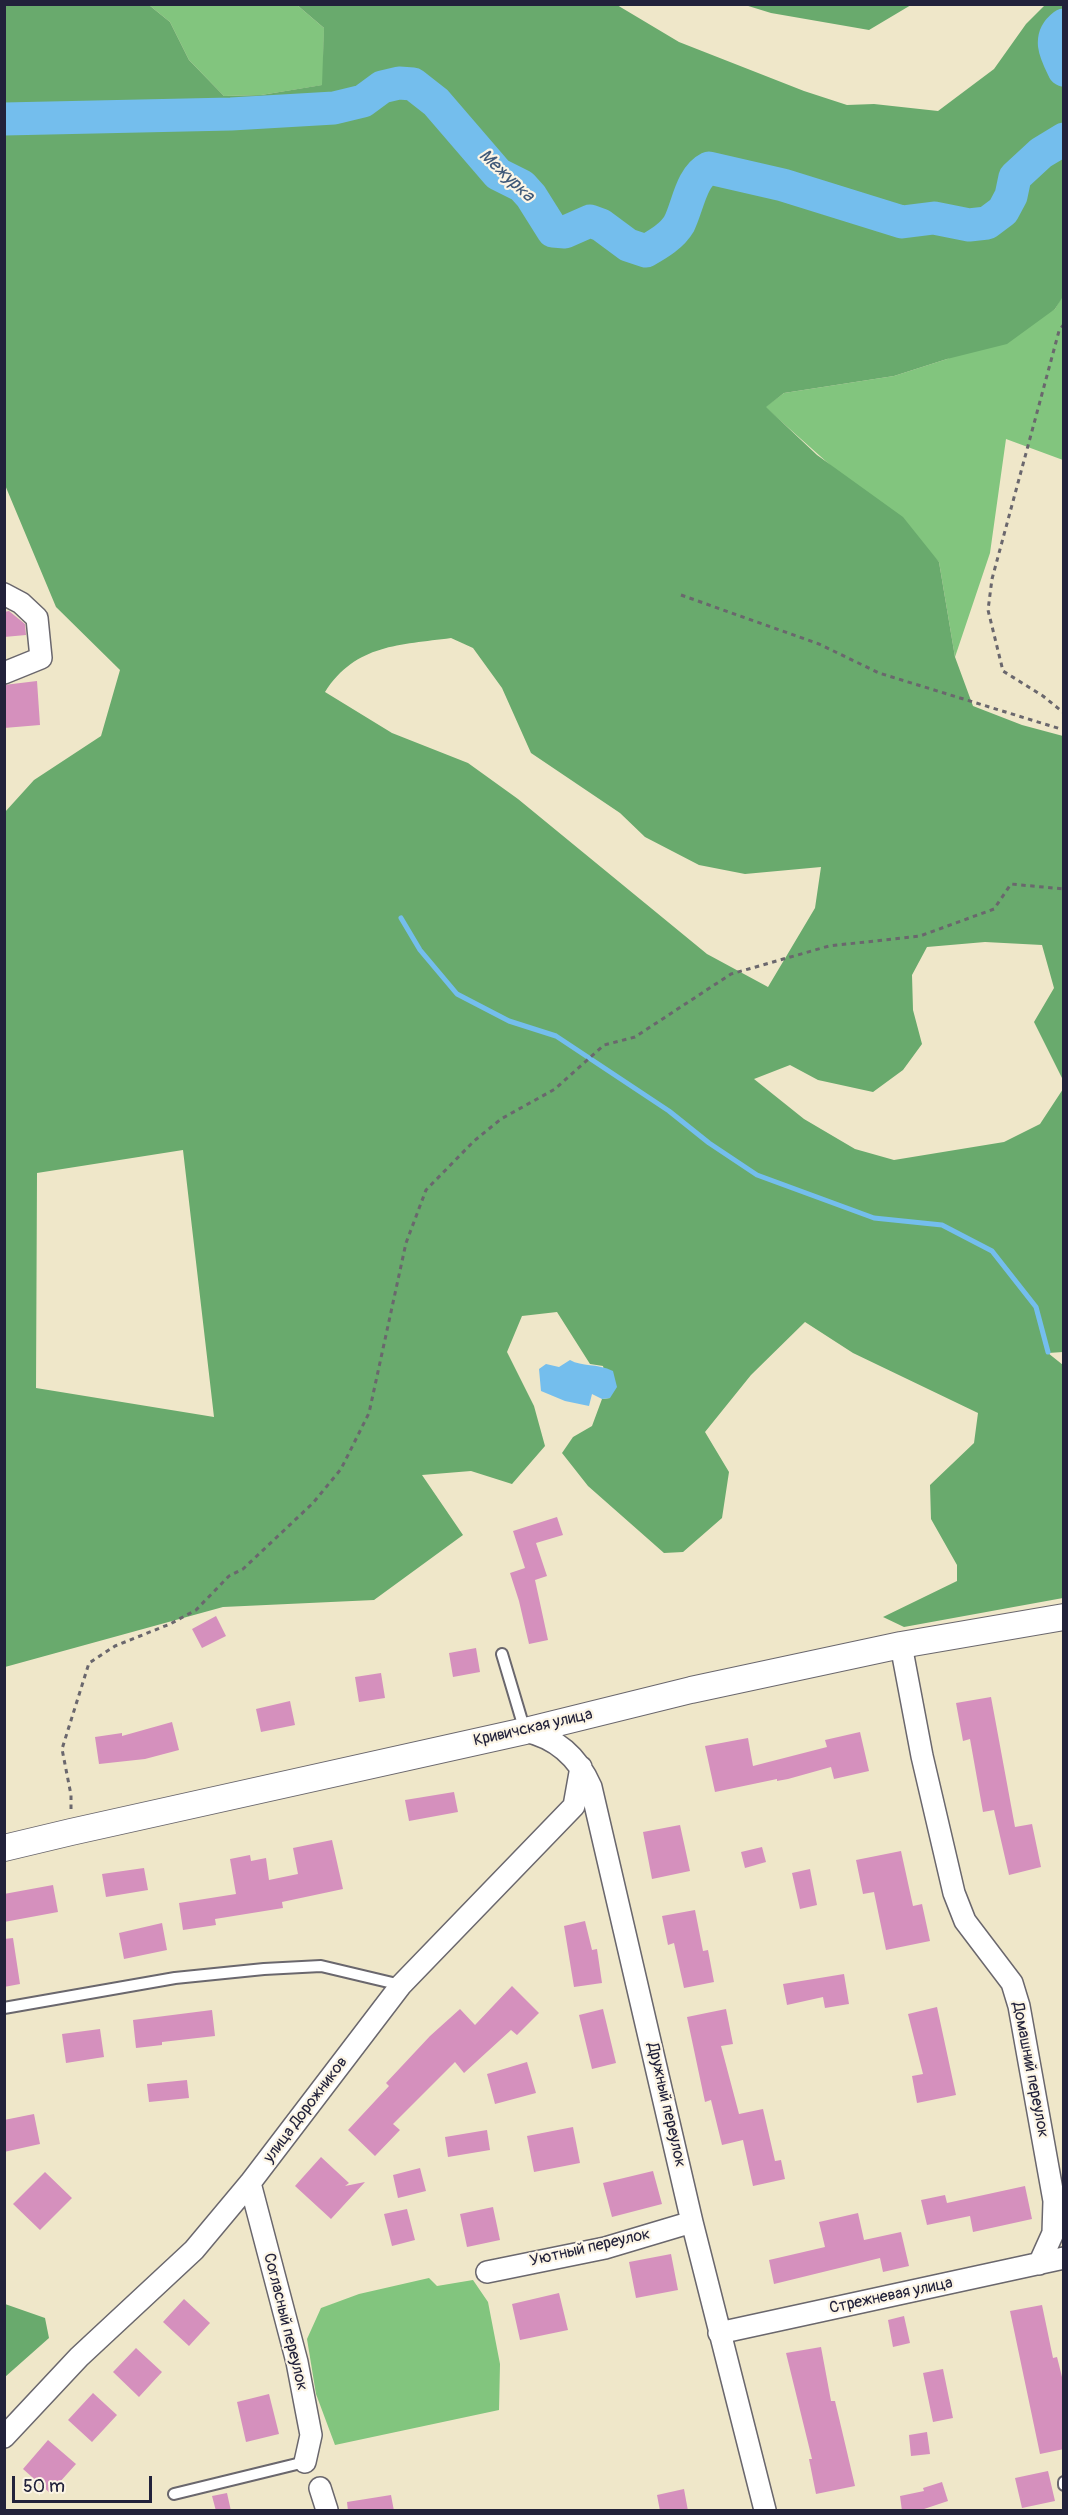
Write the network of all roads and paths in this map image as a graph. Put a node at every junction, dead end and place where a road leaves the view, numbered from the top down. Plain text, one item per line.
1 (1064, 324) edge
2 (4, 594) edge
3 (681, 595) dead end
4 (4, 673) edge
5 (1064, 713) edge
6 (1064, 730) edge
7 (1064, 888) edge
8 (1064, 1617) edge
9 (901, 1645) junction
10 (502, 1654) dead end
11 (525, 1731) junction
12 (581, 1767) junction
13 (71, 1832) junction
14 (4, 1848) edge
15 (402, 1985) junction
16 (4, 2008) edge
17 (250, 2183) junction
18 (692, 2222) junction
19 (1064, 2258) edge
20 (1039, 2264) junction
21 (487, 2272) dead end
22 (719, 2333) junction
23 (4, 2437) edge
24 (305, 2462) joint
25 (320, 2488) dead end
26 (174, 2494) dead end
27 (327, 2511) edge
28 (765, 2511) edge

1 - 5 path
2 - 4 street
3 - 6 path
7 - 13 path
8 - 9 street, Кривичская улица
9 - 11 street, Кривичская улица
9 - 20 street, Домашний переулок
10 - 11 lane
11 - 12 street, Дружный переулок
11 - 13 street, Кривичская улица
12 - 15 street, улица Дорожников
12 - 18 street, Дружный переулок
13 - 14 street, Кривичская улица
15 - 16 lane
15 - 17 street, улица Дорожников
17 - 23 street, улица Дорожников
17 - 24 street, Согласный переулок
18 - 21 street, Уютный переулок
18 - 22 street, Дружный переулок
19 - 20 street, Стрежневая улица
20 - 22 street, Стрежневая улица
22 - 28 street, Дружный переулок
24 - 26 lane
25 - 27 street

